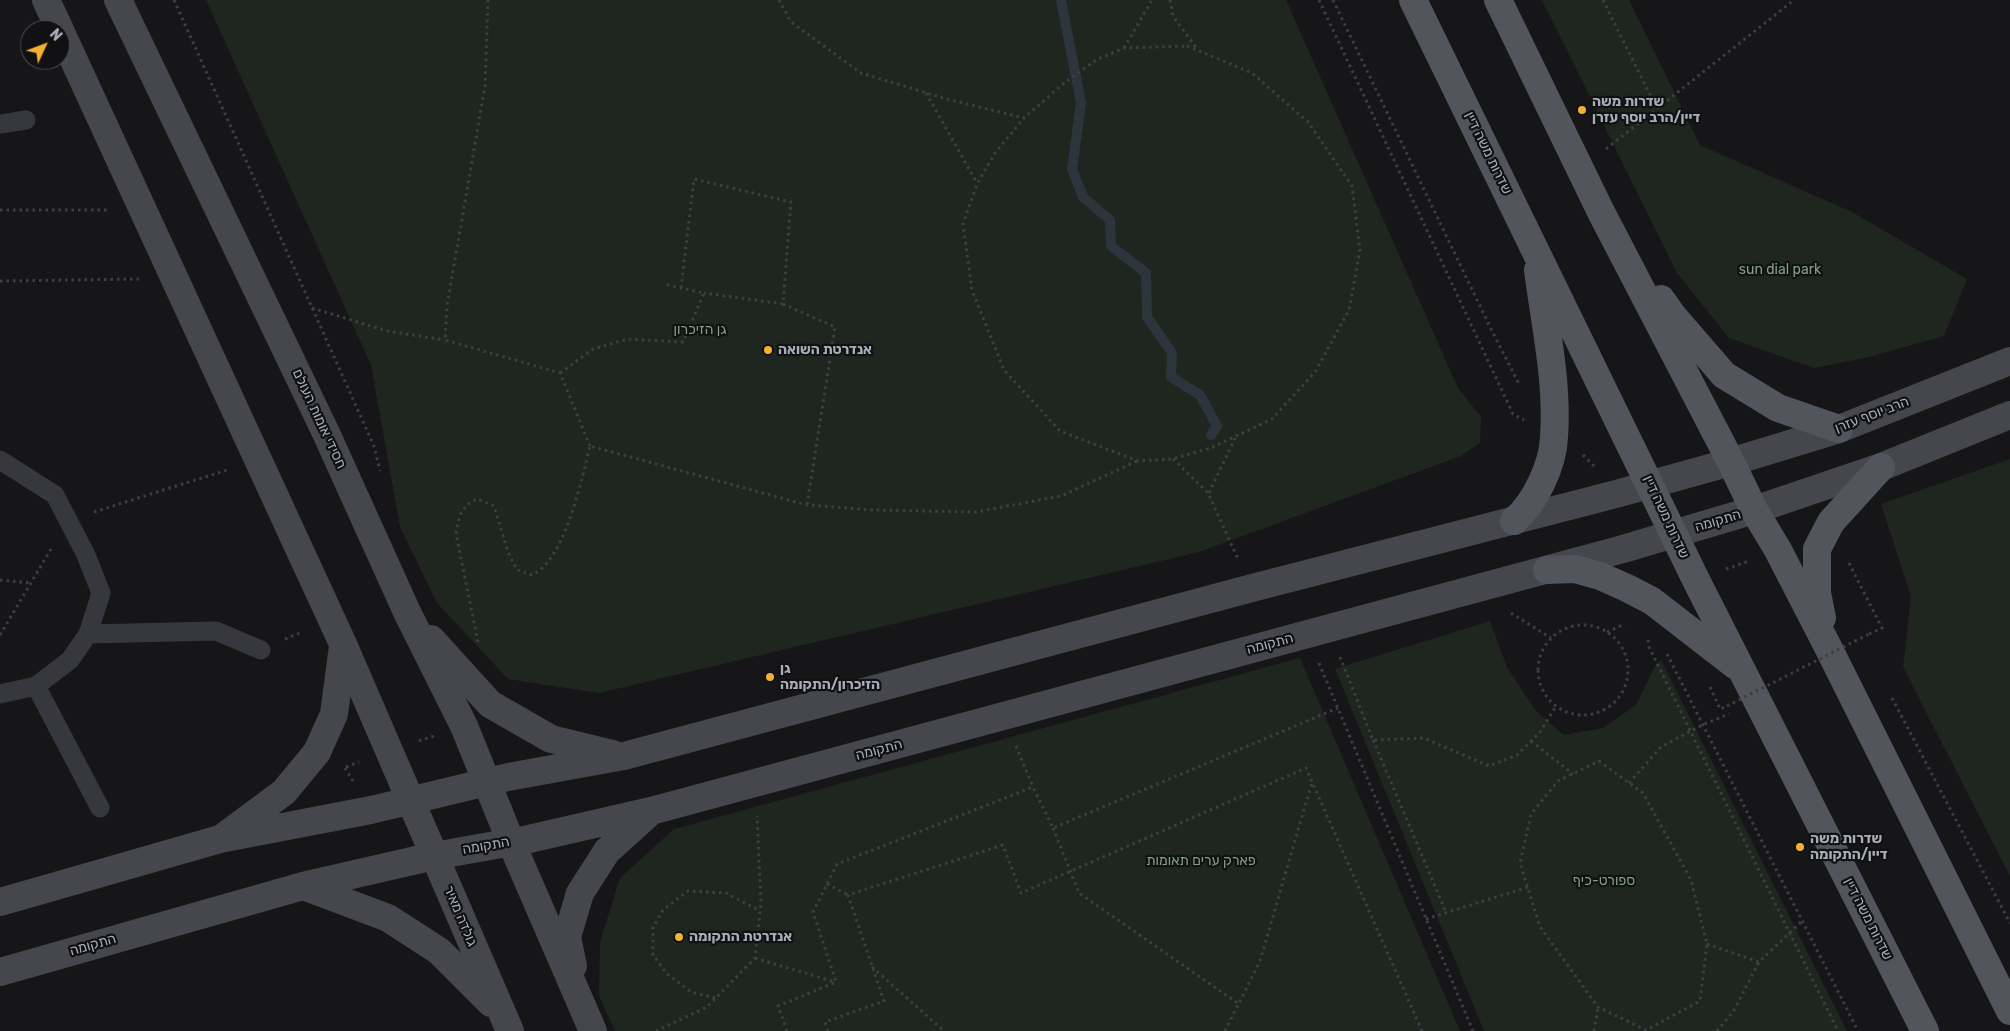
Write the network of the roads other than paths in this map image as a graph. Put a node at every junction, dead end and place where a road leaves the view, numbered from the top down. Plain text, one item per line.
1 (46, 0) edge
2 (118, 0) edge
3 (1413, 0) edge
4 (1498, 0) edge
5 (55, 20) edge
6 (70, 52) edge
7 (26, 120) dead end
8 (0, 124) edge
9 (1601, 212) junction
10 (1534, 246) junction
11 (2010, 361) edge
12 (2010, 415) edge
13 (1839, 429) junction
14 (0, 460) edge
15 (1731, 462) junction
16 (1881, 468) junction
17 (1651, 484) junction
18 (1754, 510) junction
19 (1514, 521) junction
20 (1674, 534) junction
21 (1547, 570) junction
22 (407, 612) junction
23 (88, 634) junction
24 (343, 644) junction
25 (1830, 649) junction
26 (261, 650) road end
27 (1742, 670) junction
28 (36, 686) junction
29 (0, 694) edge
30 (624, 756) junction
31 (488, 782) junction
32 (410, 800) junction
33 (100, 808) dead end
34 (651, 811) junction
35 (220, 839) junction
36 (511, 842) junction
37 (434, 856) junction
38 (303, 886) junction
39 (0, 902) edge
40 (0, 972) edge
41 (582, 1004) junction
42 (2010, 1011) edge
43 (506, 1023) edge
44 (593, 1031) edge
45 (1925, 1031) edge

1 - 5 street
2 - 22 street, חסידי אומות העולם
3 - 10 main road, שדרות משה דיין
4 - 9 main road
6 - 24 street
7 - 8 lane
9 - 13 main road
9 - 15 main road
10 - 17 main road, שדרות משה דיין
10 - 19 main road
11 - 13 street, הרב יוסף עזרן
12 - 16 street
13 - 15 street, הרב יוסף עזרן
14 - 23 lane
15 - 17 street
15 - 18 main road
16 - 18 street
16 - 25 main road
17 - 19 street
17 - 20 main road, שדרות משה דיין
18 - 20 street, התקומה
18 - 25 main road
19 - 30 street
20 - 21 street, התקומה
20 - 27 main road, שדרות משה דיין
21 - 27 main road
21 - 34 street, התקומה
22 - 30 street
22 - 31 street, חסידי אומות העולם
23 - 26 lane
23 - 28 lane
24 - 32 street
24 - 35 street
25 - 42 main road
27 - 45 main road, שדרות משה דיין
28 - 29 lane
28 - 33 lane
30 - 31 street
31 - 32 street
31 - 36 street, חסידי אומות העולם
32 - 35 street
32 - 37 street, גולדה מאיר
34 - 36 street, התקומה
34 - 41 street
35 - 39 street
36 - 37 street, התקומה
36 - 41 street
37 - 38 street, התקומה
37 - 43 street, גולדה מאיר
38 - 40 street, התקומה
38 - 43 street
41 - 44 street

